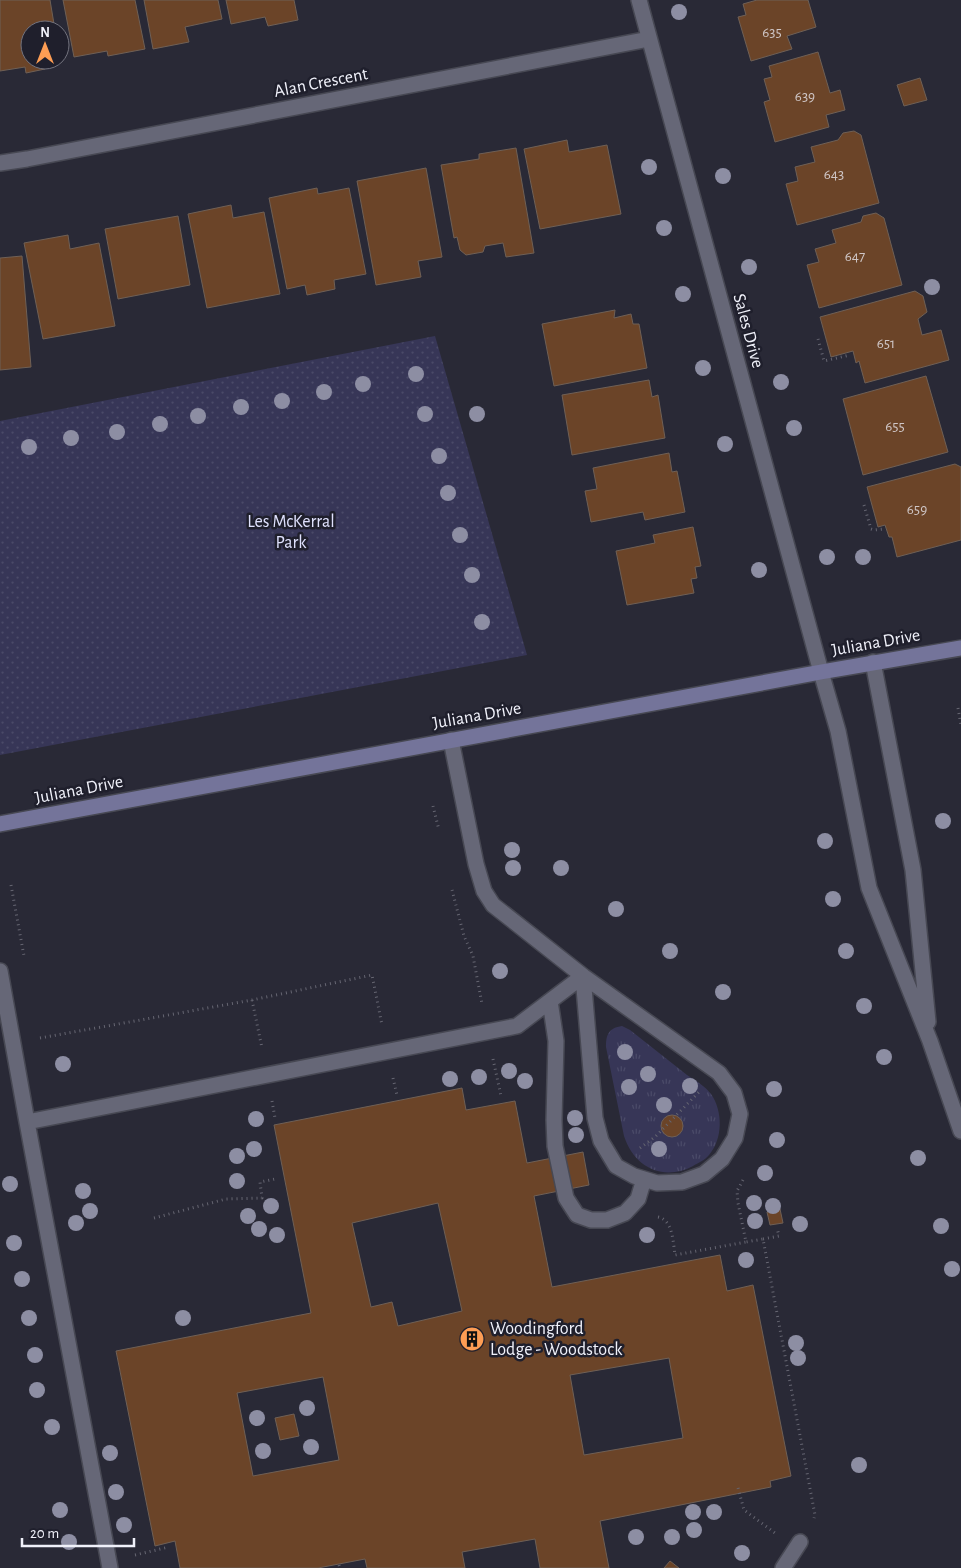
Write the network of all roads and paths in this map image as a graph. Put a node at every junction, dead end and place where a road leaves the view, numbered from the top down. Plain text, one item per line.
1 (639, 0) edge
2 (649, 39) junction
3 (0, 163) edge
4 (818, 339) dead end
5 (850, 355) dead end
6 (864, 505) dead end
7 (883, 529) dead end
8 (961, 648) edge
9 (874, 662) junction
10 (821, 672) junction
11 (958, 708) dead end
12 (961, 725) edge
13 (451, 740) junction
14 (433, 806) dead end
15 (0, 824) edge
16 (440, 834) dead end
17 (11, 885) dead end
18 (452, 889) dead end
19 (25, 961) dead end
20 (0, 971) edge
21 (583, 976) junction
22 (550, 1001) junction
23 (39, 1030) dead end
24 (488, 1032) junction
25 (930, 1040) junction
26 (388, 1051) junction
27 (719, 1072) junction
28 (397, 1094) dead end
29 (501, 1096) dead end
30 (27, 1122) junction
31 (961, 1131) edge
32 (616, 1166) junction
33 (746, 1173) dead end
34 (275, 1179) dead end
35 (644, 1179) junction
36 (154, 1218) dead end
37 (777, 1228) dead end
38 (762, 1239) junction
39 (738, 1488) dead end
40 (798, 1545) junction
41 (169, 1548) dead end
42 (110, 1564) edge
43 (783, 1568) edge

1 - 2 street, Sales Drive
2 - 3 street, Alan Crescent
2 - 10 street, Sales Drive
4 - 5 path
6 - 7 path
8 - 9 street, Juliana Drive
9 - 10 street, Juliana Drive
9 - 25 street
10 - 13 street, Juliana Drive
10 - 25 street, Sales Drive
11 - 12 path
13 - 15 street, Juliana Drive
13 - 21 street
14 - 16 path
17 - 19 path
18 - 24 path
20 - 30 street
21 - 22 street
21 - 27 street
21 - 32 street
22 - 24 street
22 - 35 street
23 - 26 path
24 - 26 street
24 - 29 path
25 - 31 street
26 - 28 path
26 - 30 street
27 - 32 path
27 - 35 street
30 - 42 street
32 - 35 street
33 - 38 path
34 - 36 path
37 - 38 path
38 - 40 path
39 - 40 path
40 - 43 street
41 - 42 path

